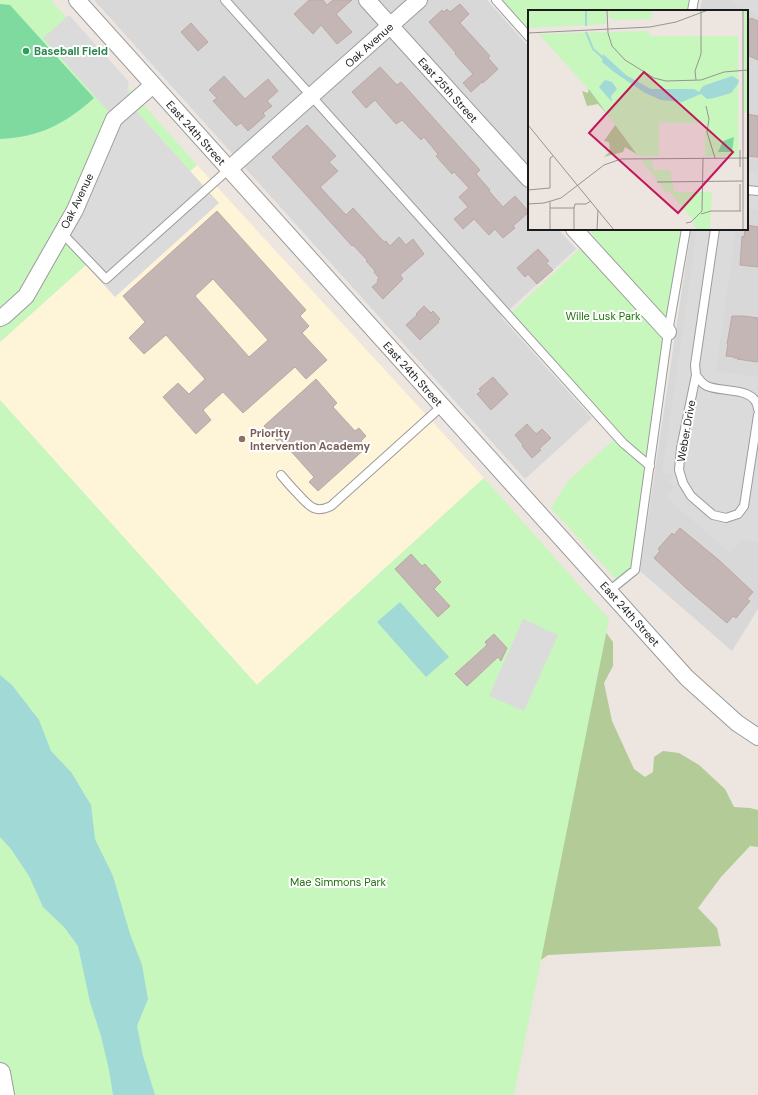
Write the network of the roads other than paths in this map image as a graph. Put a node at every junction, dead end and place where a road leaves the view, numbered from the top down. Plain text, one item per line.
1 (77, 0) edge
2 (225, 0) edge
3 (367, 0) edge
4 (419, 0) edge
5 (496, 0) edge
6 (694, 0) edge
7 (692, 10) edge
8 (390, 26) junction
9 (528, 36) edge
10 (153, 85) junction
11 (312, 96) junction
12 (229, 169) junction
13 (528, 178) edge
14 (748, 190) edge
15 (758, 191) edge
16 (575, 230) edge
17 (686, 230) edge
18 (715, 230) edge
19 (62, 233) junction
20 (0, 318) edge
21 (668, 332) junction
22 (696, 375) junction
23 (442, 406) junction
24 (758, 409) edge
25 (758, 415) edge
26 (650, 466) junction
27 (280, 475) dead end
28 (609, 592) junction
29 (758, 737) edge
30 (0, 1073) edge
31 (4, 1095) edge

1 - 10 street, East 24th Street
2 - 11 lane
3 - 8 street, East 25th Street
4 - 8 street, Oak Avenue
5 - 9 lane
6 - 7 lane
8 - 11 street, Oak Avenue
8 - 13 street, East 25th Street
10 - 12 street, East 24th Street
10 - 19 street, Oak Avenue
11 - 12 street, Oak Avenue
11 - 26 lane
12 - 19 lane
12 - 23 street, East 24th Street
14 - 15 lane
16 - 21 street
17 - 21 lane
18 - 22 lane, Weber Drive
19 - 20 street, Oak Avenue
21 - 26 lane
22 - 24 lane
22 - 25 lane, Weber Drive
23 - 27 lane
23 - 28 street, East 24th Street
26 - 28 lane
28 - 29 street, East 24th Street
30 - 31 street

